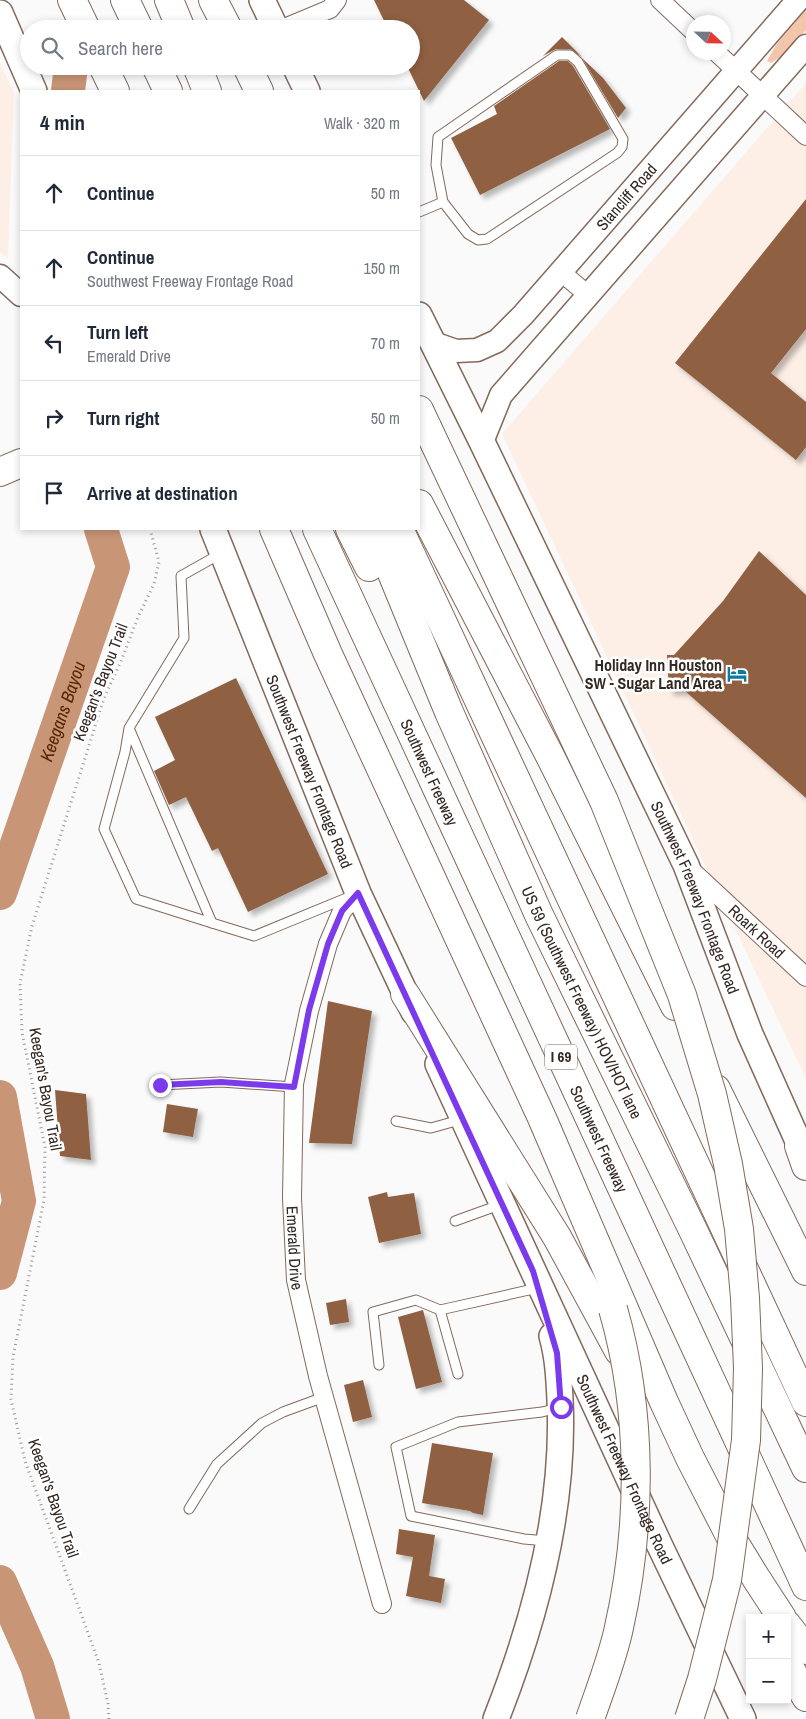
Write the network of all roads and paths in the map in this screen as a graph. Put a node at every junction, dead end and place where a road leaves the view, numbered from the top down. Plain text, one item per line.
1 (72, 0) edge
2 (108, 0) edge
3 (125, 0) edge
4 (169, 0) edge
5 (213, 0) edge
6 (262, 0) edge
7 (338, 0) edge
8 (660, 0) edge
9 (798, 0) edge
10 (0, 13) edge
11 (82, 20) edge
12 (117, 20) edge
13 (135, 20) edge
14 (177, 20) edge
15 (223, 20) edge
16 (272, 20) edge
17 (304, 20) edge
18 (686, 24) edge
19 (806, 46) edge
20 (20, 57) edge
21 (724, 60) edge
22 (736, 71) junction
23 (27, 75) edge
24 (142, 75) edge
25 (160, 75) edge
26 (200, 75) edge
27 (251, 75) edge
28 (299, 75) edge
29 (34, 90) edge
30 (149, 90) edge
31 (168, 90) edge
32 (207, 90) edge
33 (259, 90) edge
34 (307, 90) edge
35 (762, 96) junction
36 (806, 136) edge
37 (443, 202) junction
38 (420, 212) edge
39 (561, 272) junction
40 (0, 276) edge
41 (20, 294) edge
42 (588, 296) junction
43 (420, 317) edge
44 (433, 343) junction
45 (420, 412) edge
46 (482, 442) junction
47 (20, 447) edge
48 (0, 456) edge
49 (20, 463) edge
50 (0, 472) edge
51 (420, 506) edge
52 (150, 530) edge
53 (213, 530) edge
54 (274, 530) edge
55 (317, 530) edge
56 (350, 530) edge
57 (372, 530) edge
58 (399, 530) edge
59 (222, 552) junction
60 (129, 728) junction
61 (482, 786) junction
62 (686, 866) junction
63 (358, 893) junction
64 (212, 923) junction
65 (806, 977) edge
66 (405, 994) junction
67 (160, 1085) dead end
68 (294, 1087) junction
69 (463, 1119) junction
70 (396, 1121) dead end
71 (804, 1157) edge
72 (502, 1204) junction
73 (454, 1221) dead end
74 (603, 1258) junction
75 (806, 1271) edge
76 (535, 1280) junction
77 (440, 1310) junction
78 (380, 1365) dead end
79 (458, 1374) dead end
80 (324, 1397) junction
81 (806, 1402) edge
82 (561, 1407) junction
83 (806, 1468) edge
84 (189, 1510) dead end
85 (549, 1541) junction
86 (806, 1586) edge
87 (382, 1604) dead end
88 (761, 1614) edge
89 (779, 1614) edge
90 (791, 1630) edge
91 (806, 1650) edge
92 (791, 1670) edge
93 (806, 1697) edge
94 (109, 1719) edge
95 (496, 1719) edge
96 (590, 1719) edge
97 (688, 1719) edge
98 (743, 1719) edge

1 - 11 highway
2 - 12 highway
3 - 13 highway
4 - 14 highway
5 - 15 highway
6 - 16 main road
7 - 17 street
8 - 18 street
9 - 22 street, Stancliff Road
10 - 20 main road
19 - 35 street
21 - 22 street
22 - 35 street
22 - 39 street, Stancliff Road
23 - 29 main road
24 - 30 highway
25 - 31 highway
26 - 32 highway
27 - 33 highway
28 - 34 main road
35 - 36 street
35 - 42 street
37 - 37 lane
37 - 38 lane
39 - 42 street
39 - 44 street, Stancliff Road
40 - 41 street
42 - 46 street
43 - 44 main road, Southwest Freeway Frontage Road
44 - 46 main road, Southwest Freeway Frontage Road
45 - 97 highway, bridge
46 - 62 main road, Southwest Freeway Frontage Road
47 - 48 highway
49 - 50 highway
51 - 75 highway, bridge
52 - 94 path, Keegan's Bayou Trail
53 - 59 main road, Southwest Freeway Frontage Road
54 - 74 highway
55 - 86 highway, Southwest Freeway / I 69
56 - 61 highway
57 - 61 highway, US 59 (Southwest Freeway) HOV/HOT lane
58 - 81 highway
59 - 60 lane
59 - 63 main road, Southwest Freeway Frontage Road
60 - 64 lane
60 - 64 lane
61 - 83 highway, US 59 (Southwest Freeway) HOV/HOT lane
62 - 65 street, Roark Road
62 - 71 main road, Southwest Freeway Frontage Road
63 - 64 lane
63 - 66 main road, Southwest Freeway Frontage Road
63 - 68 street, Emerald Drive
66 - 69 main road, Southwest Freeway Frontage Road
66 - 88 highway
67 - 68 lane
68 - 80 street, Emerald Drive
69 - 70 lane
69 - 72 main road, Southwest Freeway Frontage Road
72 - 73 lane
72 - 76 main road, Southwest Freeway Frontage Road
74 - 89 highway
74 - 96 highway, bridge
76 - 77 lane
76 - 82 main road
76 - 98 main road, Southwest Freeway Frontage Road
77 - 78 lane
77 - 79 lane
80 - 84 lane
80 - 87 street, Emerald Drive
82 - 85 main road
82 - 85 lane
85 - 95 main road
90 - 91 highway
92 - 93 highway

